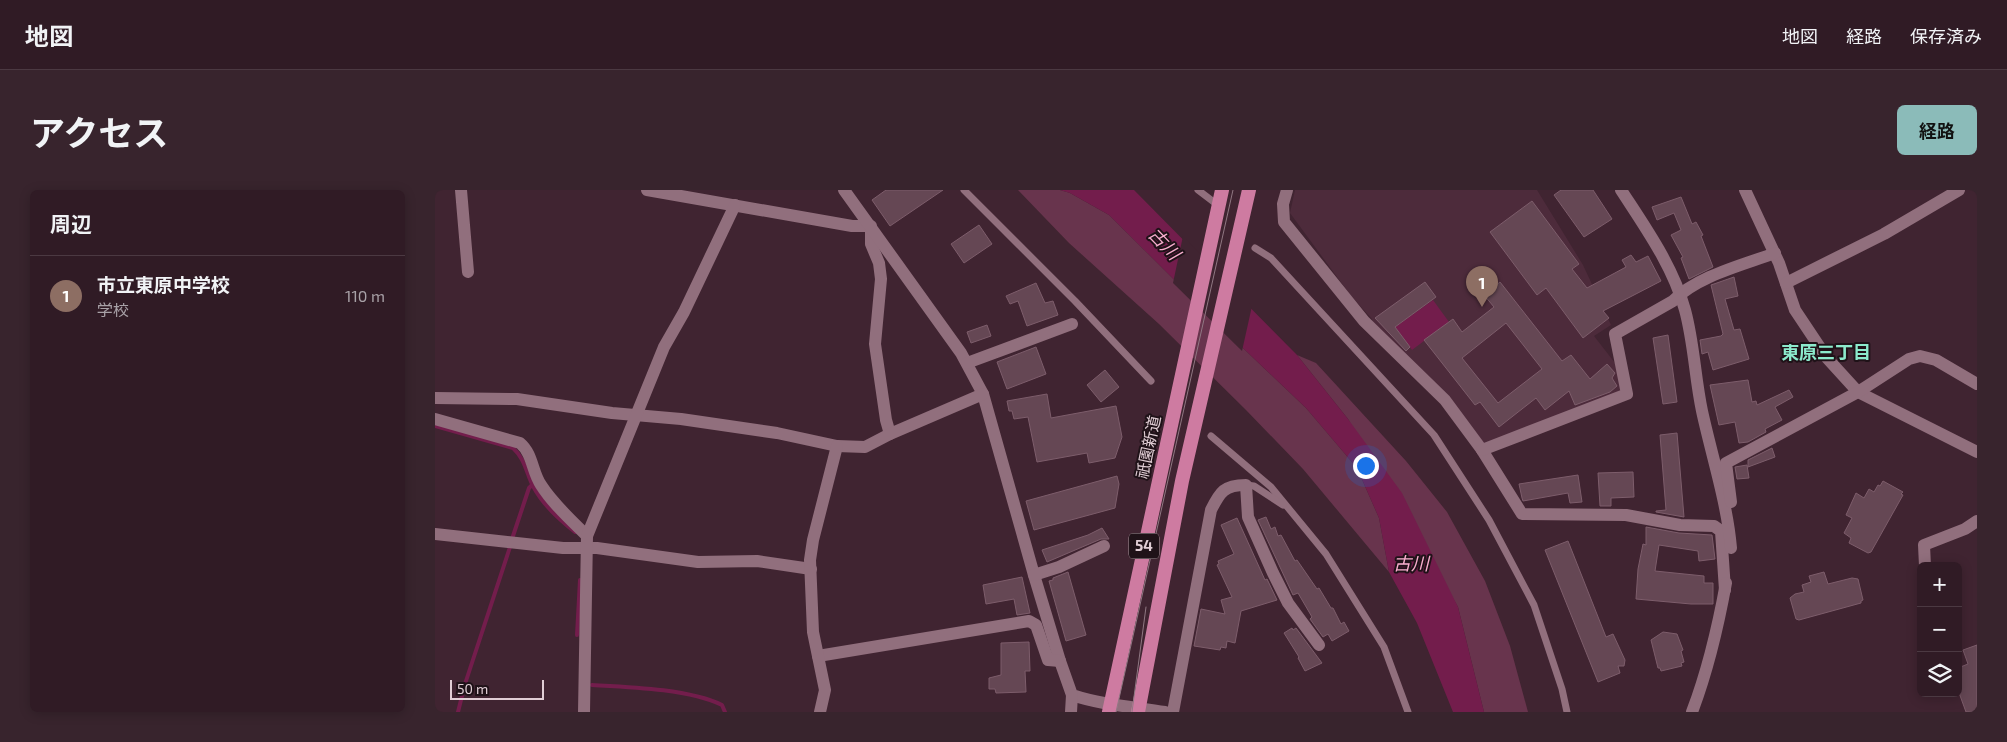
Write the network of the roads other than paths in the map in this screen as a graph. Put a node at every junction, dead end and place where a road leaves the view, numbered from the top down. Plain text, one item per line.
1 (461, 190) edge
2 (647, 190) edge
3 (844, 190) edge
4 (963, 190) edge
5 (1198, 190) edge
6 (1222, 190) edge
7 (1249, 190) edge
8 (1287, 190) edge
9 (1621, 190) edge
10 (1745, 190) edge
11 (1959, 190) edge
12 (735, 205) junction
13 (1219, 206) junction
14 (871, 226) junction
15 (1255, 248) dead end
16 (1775, 253) junction
17 (468, 272) dead end
18 (1786, 283) junction
19 (1680, 294) junction
20 (1072, 324) dead end
21 (967, 364) junction
22 (1151, 381) dead end
23 (1977, 384) edge
24 (1858, 392) junction
25 (983, 394) junction
26 (435, 398) edge
27 (635, 415) junction
28 (435, 418) edge
29 (890, 434) junction
30 (1211, 436) dead end
31 (837, 446) junction
32 (1482, 450) junction
33 (1977, 452) edge
34 (1246, 485) junction
35 (1289, 509) junction
36 (1729, 521) junction
37 (1977, 521) edge
38 (435, 534) edge
39 (587, 542) junction
40 (1104, 546) dead end
41 (1925, 562) edge
42 (811, 569) junction
43 (1034, 575) junction
44 (1725, 590) junction
45 (1319, 646) dead end
46 (818, 656) junction
47 (1060, 661) junction
48 (1700, 692) junction
49 (1073, 695) junction
50 (1110, 708) edge
51 (1138, 710) edge
52 (583, 712) edge
53 (820, 712) edge
54 (1071, 712) edge
55 (1165, 712) edge
56 (1173, 712) edge
57 (1408, 712) edge
58 (1567, 712) edge
59 (1692, 712) edge
60 (1699, 712) edge

1 - 17 street
2 - 12 street
3 - 14 street
4 - 22 lane
5 - 13 lane
6 - 13 highway, 祇園新道 / 54
7 - 51 highway, 54
8 - 32 street
9 - 19 street
10 - 16 street
11 - 18 street
12 - 14 street
12 - 27 street
13 - 50 highway, 祇園新道 / 54
14 - 21 street
14 - 29 street
15 - 58 lane
16 - 18 street
16 - 19 street
18 - 24 street
19 - 32 street
19 - 36 street
20 - 21 street
21 - 25 street
23 - 24 street
24 - 33 street
24 - 36 street
25 - 29 street
25 - 43 street
26 - 27 street
27 - 31 street
27 - 39 street
28 - 39 street
29 - 31 street
30 - 35 lane
31 - 42 street
32 - 44 street
34 - 35 lane
34 - 45 street
34 - 56 street
35 - 57 lane
36 - 44 street
37 - 41 street
38 - 39 street
39 - 42 street
39 - 52 street
40 - 43 street
42 - 46 street
43 - 47 street
44 - 48 street
46 - 47 street
46 - 53 street
47 - 49 street
48 - 59 street
48 - 60 street
49 - 50 street
49 - 54 street
50 - 51 street
51 - 55 street

